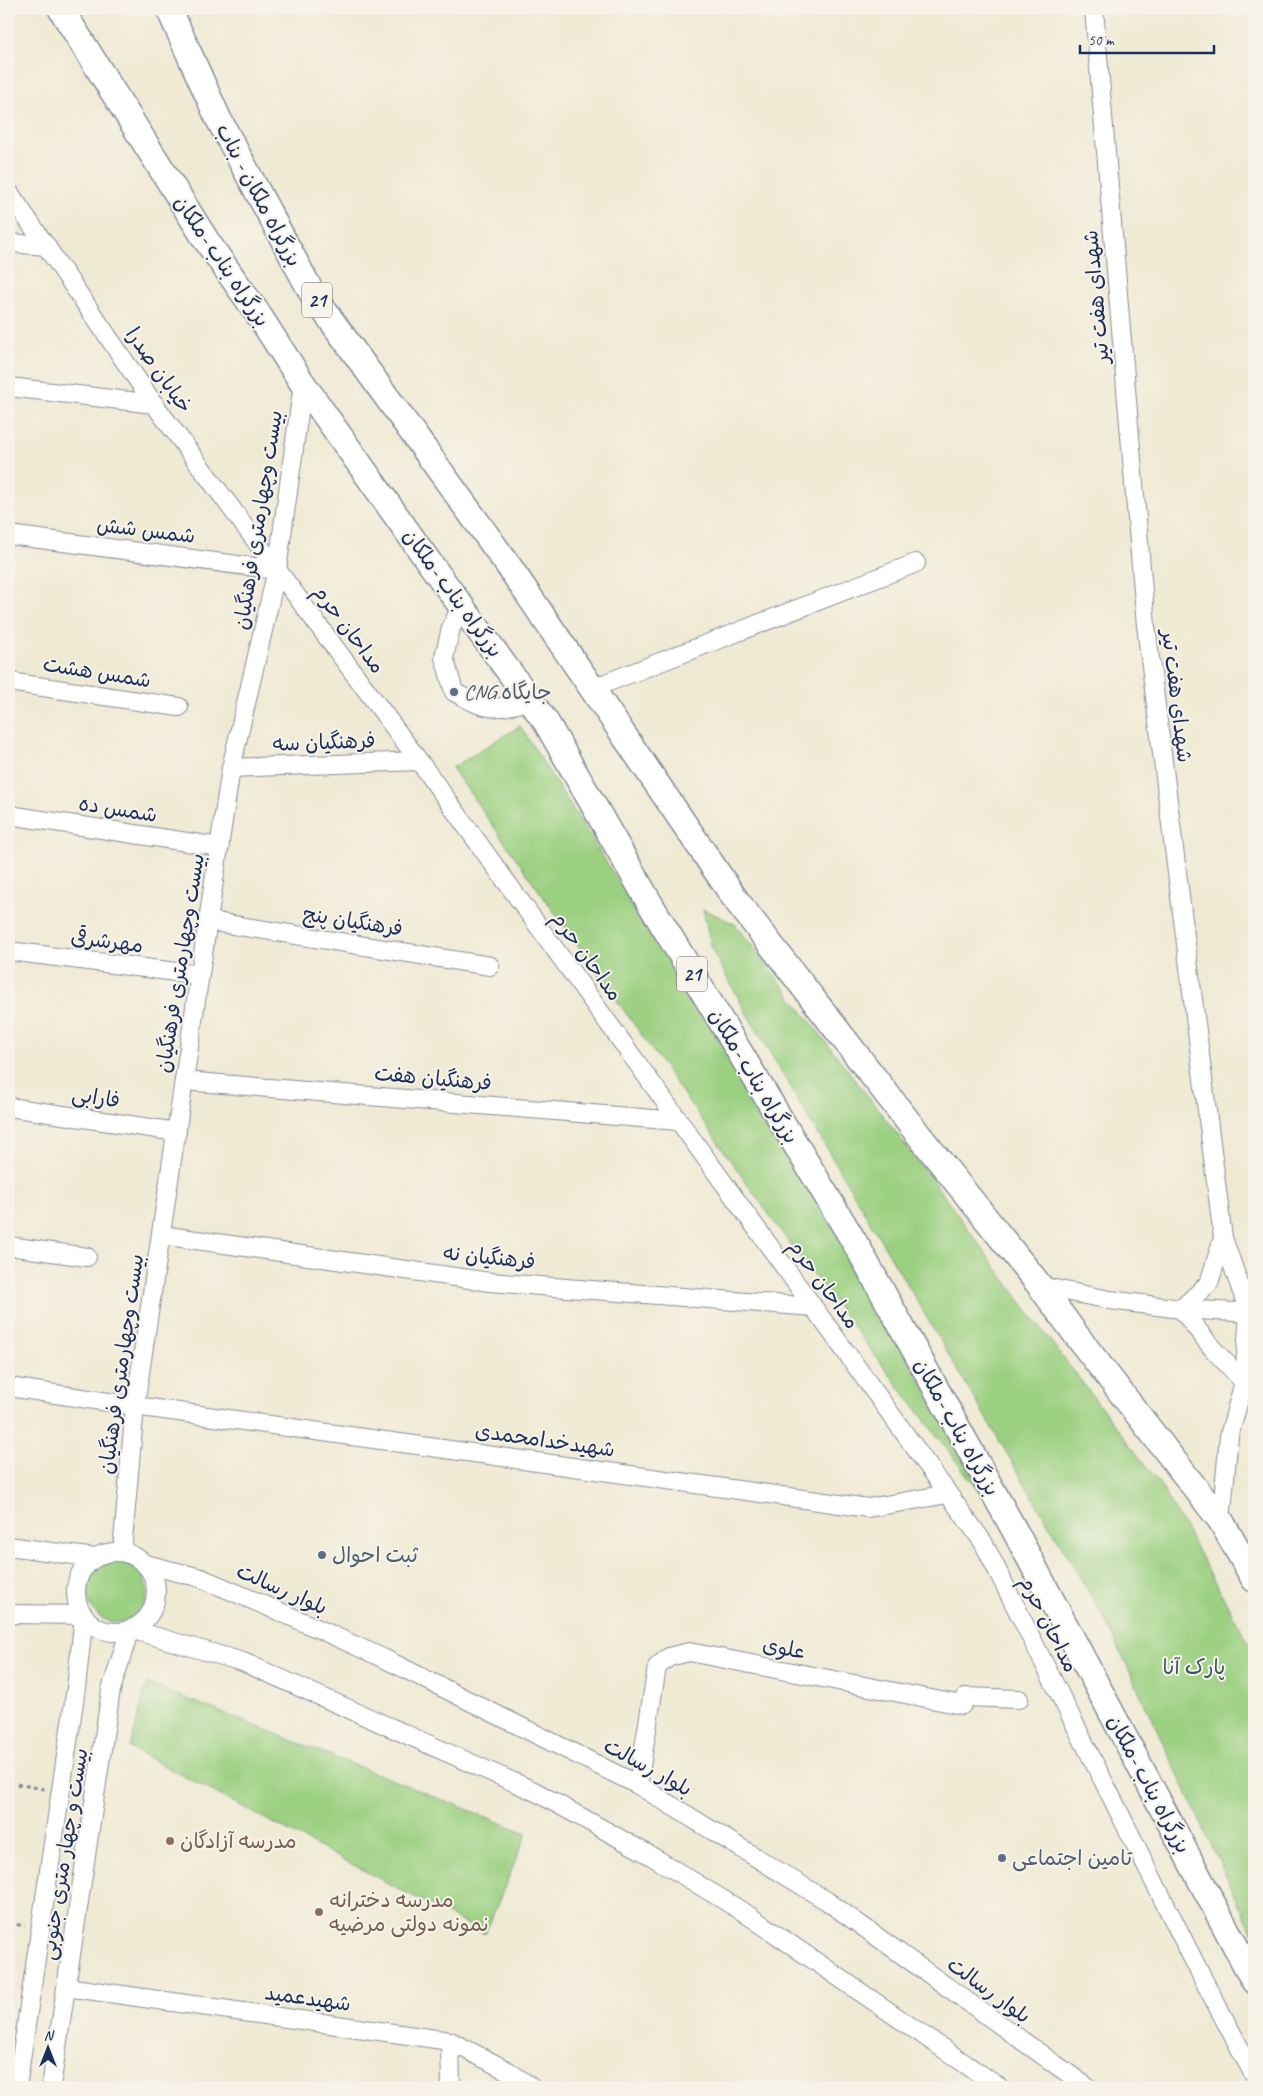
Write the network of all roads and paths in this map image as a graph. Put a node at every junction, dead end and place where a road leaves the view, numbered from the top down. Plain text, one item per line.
1 (61, 9) edge
2 (169, 9) edge
3 (1094, 9) edge
4 (9, 192) edge
5 (9, 243) edge
6 (48, 246) junction
7 (303, 384) junction
8 (9, 387) edge
9 (154, 404) junction
10 (9, 535) edge
11 (916, 563) dead end
12 (277, 570) junction
13 (461, 606) junction
14 (9, 682) edge
15 (593, 688) junction
16 (530, 700) junction
17 (179, 707) dead end
18 (419, 761) junction
19 (231, 768) junction
20 (9, 815) edge
21 (220, 847) junction
22 (208, 921) junction
23 (9, 951) edge
24 (490, 966) dead end
25 (200, 975) junction
26 (184, 1081) junction
27 (9, 1107) edge
28 (678, 1120) junction
29 (176, 1132) junction
30 (161, 1234) junction
31 (1222, 1238) junction
32 (9, 1246) edge
33 (87, 1257) dead end
34 (1040, 1286) junction
35 (813, 1307) junction
36 (1181, 1309) junction
37 (1252, 1312) edge
38 (1249, 1377) edge
39 (9, 1387) edge
40 (135, 1406) junction
41 (948, 1494) junction
42 (1221, 1521) junction
43 (9, 1546) edge
44 (122, 1552) junction
45 (95, 1558) junction
46 (145, 1564) junction
47 (1254, 1579) edge
48 (9, 1614) edge
49 (84, 1616) junction
50 (130, 1629) junction
51 (1019, 1699) dead end
52 (9, 1783) edge
53 (638, 1785) junction
54 (60, 1792) junction
55 (1254, 1982) edge
56 (66, 1987) junction
57 (450, 2041) junction
58 (1254, 2075) edge
59 (17, 2087) edge
60 (51, 2087) edge
61 (451, 2087) edge
62 (531, 2087) edge
63 (999, 2087) edge
64 (1087, 2087) edge

1 - 7 highway, بزرگراه بناب -ملکان / 21
2 - 15 highway, بزرگراه ملکان - بناب / 21
3 - 31 street, شهدای هفت تیر
4 - 6 street, خیابان صدرا
5 - 6 street
6 - 9 street, خیابان صدرا
7 - 12 street, بیست وچهارمتری فرهنگیان
7 - 13 highway, بزرگراه بناب -ملکان / 21
8 - 9 street
9 - 12 street, خیابان صدرا
10 - 12 street, شمس شش
11 - 15 street
12 - 18 street, مداحان حرم
12 - 19 street, بیست وچهارمتری فرهنگیان
13 - 16 highway, بزرگراه بناب -ملکان / 21
13 - 16 street
14 - 17 street, شمس هشت
15 - 34 highway, 21
16 - 55 highway, بزرگراه بناب -ملکان / 21
18 - 19 street, فرهنگیان سه
18 - 28 street, مداحان حرم
19 - 21 street, بیست وچهارمتری فرهنگیان
20 - 21 street, شمس ده
21 - 22 street, بیست وچهارمتری فرهنگیان
22 - 24 street, فرهنگیان پنج
22 - 25 street, بیست وچهارمتری فرهنگیان
23 - 25 street, مهرشرقی
25 - 26 street, بیست وچهارمتری فرهنگیان
26 - 28 street, فرهنگیان هفت
26 - 29 street, بیست وچهارمتری فرهنگیان
27 - 29 street, فارابی
28 - 35 street, مداحان حرم
29 - 30 street, بیست وچهارمتری فرهنگیان
30 - 35 street, فرهنگیان نه
30 - 40 street, بیست وچهارمتری فرهنگیان
31 - 36 street
31 - 37 street, شهدای هفت تیر
32 - 33 street
34 - 36 street
34 - 42 highway, 21
35 - 41 street, مداحان حرم
36 - 37 street
36 - 38 street
37 - 38 street, شهدای هفت تیر
38 - 42 street, شهدای هفت تیر
39 - 40 street, شهیدخدامحمدی
40 - 41 street, شهیدخدامحمدی
40 - 44 street, بیست وچهارمتری فرهنگیان
41 - 58 street, مداحان حرم
42 - 47 highway, 21
43 - 45 street
44 - 45 street
44 - 46 street
45 - 49 street
46 - 50 street
46 - 53 street, بلوار رسالت
48 - 49 street
49 - 50 street
49 - 54 street, بیست و چهار متری جنوبی
50 - 56 street, بیست و چهار متری جنوبی
50 - 63 street
51 - 53 street, علوی
52 - 54 path
53 - 64 street, بلوار رسالت
54 - 59 street, بیست و چهار متری جنوبی
56 - 57 street, شهیدعمید
56 - 60 street, بیست و چهار متری جنوبی
57 - 61 street
57 - 62 street, شهیدعمید

